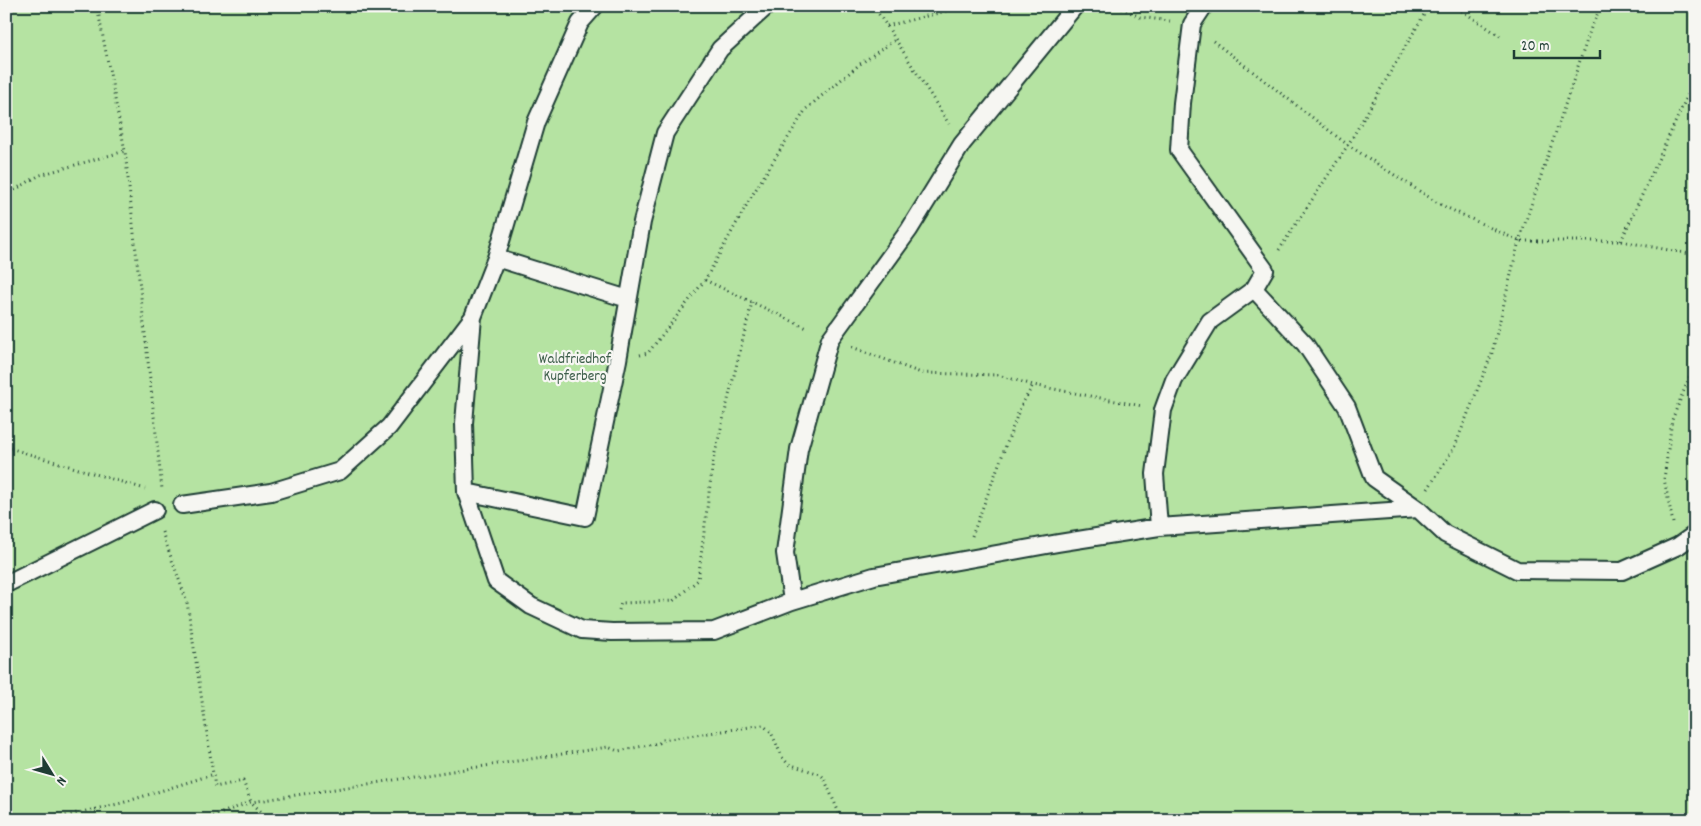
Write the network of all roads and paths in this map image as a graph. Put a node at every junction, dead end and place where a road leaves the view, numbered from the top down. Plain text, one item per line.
1 (97, 6) edge
2 (595, 6) edge
3 (766, 6) edge
4 (873, 6) edge
5 (966, 6) edge
6 (1075, 6) edge
7 (1117, 6) edge
8 (1204, 6) edge
9 (1429, 6) edge
10 (1460, 6) edge
11 (1601, 6) edge
12 (1192, 24) junction
13 (887, 26) junction
14 (1503, 38) dead end
15 (895, 40) junction
16 (1695, 79) edge
17 (962, 144) junction
18 (1348, 145) junction
19 (125, 151) junction
20 (6, 195) edge
21 (1621, 241) junction
22 (1519, 242) junction
23 (1695, 255) edge
24 (496, 258) junction
25 (1266, 270) junction
26 (706, 280) junction
27 (1254, 289) junction
28 (628, 299) junction
29 (752, 302) junction
30 (473, 317) junction
31 (830, 339) junction
32 (618, 360) junction
33 (1695, 363) edge
34 (1034, 385) junction
35 (1163, 410) junction
36 (6, 447) edge
37 (466, 492) junction
38 (162, 494) junction
39 (182, 505) joint
40 (1418, 509) junction
41 (154, 510) joint
42 (1159, 527) junction
43 (1695, 534) edge
44 (1678, 546) junction
45 (964, 560) junction
46 (6, 584) edge
47 (792, 601) junction
48 (612, 632) junction
49 (212, 775) junction
50 (251, 802) junction
51 (6, 820) edge
52 (203, 820) edge
53 (270, 820) edge
54 (842, 820) edge

1 - 19 path
2 - 24 lane
3 - 28 lane
4 - 13 path
5 - 13 path
6 - 17 lane
7 - 12 path
8 - 12 lane
9 - 18 path
10 - 14 path
11 - 22 path
12 - 18 path
12 - 25 lane
13 - 15 path
15 - 17 path
15 - 26 path
16 - 21 path
17 - 31 lane
18 - 22 path
18 - 25 path
19 - 20 path
19 - 38 path
21 - 22 path
21 - 23 path
22 - 40 path
24 - 28 lane
24 - 30 lane
25 - 27 lane
26 - 29 path
26 - 32 path
27 - 35 lane
27 - 40 lane
28 - 32 lane
29 - 31 path
29 - 48 path
30 - 37 lane
30 - 39 lane
31 - 34 path
31 - 47 lane
32 - 37 lane
33 - 44 path
34 - 35 path
34 - 45 path
35 - 42 lane
36 - 38 path
37 - 48 lane
38 - 39 path
40 - 42 lane
40 - 44 lane
41 - 46 lane
41 - 49 path
42 - 45 lane
43 - 44 lane
45 - 47 lane
47 - 48 lane
49 - 50 path
49 - 51 path
50 - 52 path
50 - 53 path
50 - 54 path

